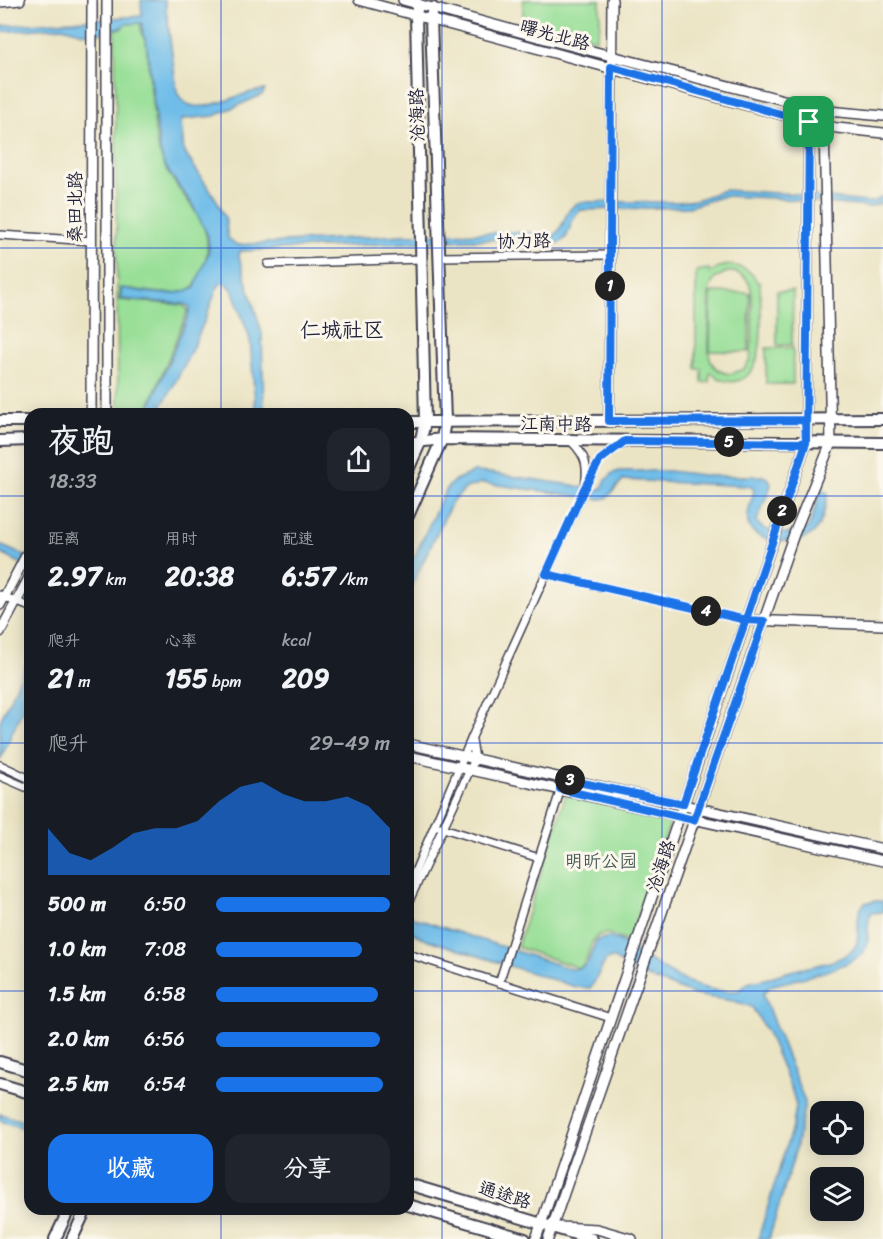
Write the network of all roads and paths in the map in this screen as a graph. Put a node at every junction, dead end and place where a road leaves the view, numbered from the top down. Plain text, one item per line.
1 (20, 0) edge
2 (92, 0) edge
3 (107, 0) edge
4 (359, 0) edge
5 (403, 0) edge
6 (612, 0) edge
7 (0, 2) edge
8 (417, 10) junction
9 (432, 14) junction
10 (612, 56) junction
11 (611, 67) junction
12 (811, 107) junction
13 (883, 116) edge
14 (809, 122) junction
15 (824, 125) junction
16 (883, 133) edge
17 (0, 235) edge
18 (92, 241) junction
19 (439, 252) junction
20 (610, 255) junction
21 (421, 259) junction
22 (268, 264) dead end
23 (92, 408) edge
24 (107, 408) edge
25 (883, 419) edge
26 (805, 420) junction
27 (831, 420) junction
28 (0, 421) edge
29 (24, 421) edge
30 (445, 421) junction
31 (609, 421) junction
32 (414, 422) edge
33 (425, 423) junction
34 (442, 439) junction
35 (0, 441) edge
36 (24, 441) edge
37 (571, 441) junction
38 (625, 441) junction
39 (414, 443) edge
40 (420, 443) junction
41 (806, 443) junction
42 (831, 443) junction
43 (883, 443) edge
44 (414, 456) edge
45 (585, 489) junction
46 (414, 502) edge
47 (24, 560) edge
48 (546, 574) junction
49 (24, 588) edge
50 (2, 599) edge
51 (17, 601) junction
52 (24, 604) edge
53 (746, 620) junction
54 (764, 621) junction
55 (883, 625) edge
56 (0, 632) edge
57 (472, 737) junction
58 (414, 745) edge
59 (414, 757) edge
60 (465, 757) junction
61 (475, 759) junction
62 (2, 766) edge
63 (465, 769) junction
64 (0, 776) edge
65 (24, 776) edge
66 (564, 779) junction
67 (24, 786) edge
68 (560, 789) junction
69 (683, 804) junction
70 (699, 807) junction
71 (679, 816) junction
72 (694, 820) junction
73 (439, 827) junction
74 (883, 849) edge
75 (539, 858) junction
76 (883, 861) edge
77 (414, 876) edge
78 (414, 888) edge
79 (414, 956) edge
80 (498, 983) junction
81 (610, 1018) junction
82 (0, 1062) edge
83 (24, 1069) edge
84 (0, 1084) edge
85 (24, 1091) edge
86 (414, 1186) edge
87 (414, 1207) edge
88 (66, 1215) edge
89 (83, 1215) edge
90 (547, 1225) junction
91 (55, 1239) edge
92 (72, 1239) edge
93 (525, 1239) edge
94 (536, 1239) edge
95 (548, 1239) edge
96 (592, 1239) edge
97 (632, 1239) edge

1 - 7 main road
2 - 18 main road, 桑田北路
3 - 24 main road, 桑田北路
4 - 8 main road, 曙光北路
5 - 8 main road, 曙光北路
6 - 10 main road
8 - 9 main road, 曙光北路
8 - 21 main road
9 - 10 main road, 曙光北路
9 - 11 main road, 曙光北路
9 - 19 main road, 沧海路
10 - 11 main road
10 - 12 main road, 曙光北路
11 - 14 main road, 曙光北路
11 - 20 main road
12 - 13 main road, 曙光北路
12 - 14 main road, 沧海路
12 - 15 main road
14 - 15 main road, 曙光北路
14 - 26 main road, 沧海路
15 - 16 main road, 曙光北路
15 - 27 main road, 沧海路
17 - 18 street
18 - 23 main road, 桑田北路
19 - 20 street, 协力路
19 - 30 main road, 沧海路
20 - 31 main road
21 - 22 street
21 - 33 main road
25 - 27 main road, 江南中路
26 - 27 main road, 江南中路
26 - 31 main road, 江南中路
26 - 41 main road, 沧海路
27 - 42 main road, 沧海路
28 - 29 main road
30 - 31 main road, 江南中路
30 - 33 main road, 江南中路
30 - 34 main road, 沧海路
32 - 33 main road, 江南中路
33 - 40 main road
34 - 37 main road, 江南中路
34 - 40 main road, 江南中路
34 - 46 main road, 沧海路
35 - 36 main road
37 - 38 main road, 江南中路
37 - 45 street
38 - 41 main road, 江南中路
38 - 45 street
39 - 40 main road, 江南中路
40 - 44 main road
41 - 42 main road, 江南中路
41 - 53 main road, 沧海路
42 - 43 main road, 江南中路
42 - 54 main road, 沧海路
45 - 48 street
47 - 50 main road
48 - 53 street
48 - 57 street
49 - 51 main road
50 - 51 street
51 - 52 street
51 - 56 main road
53 - 54 main road
53 - 69 main road, 沧海路
54 - 55 main road
54 - 70 main road, 沧海路
57 - 60 street
57 - 61 street
58 - 60 main road
59 - 63 main road
60 - 61 main road
60 - 63 street
61 - 63 street
61 - 66 main road
62 - 65 street
63 - 68 main road
63 - 73 street
64 - 67 street
66 - 68 street
66 - 69 main road
68 - 71 main road
68 - 75 street
69 - 70 main road
69 - 71 main road, 沧海路
70 - 72 main road, 沧海路
70 - 74 main road
71 - 72 main road
71 - 81 main road, 沧海路
72 - 76 main road
72 - 90 main road, 沧海路
73 - 75 street
73 - 77 street
73 - 78 street
75 - 80 street
79 - 80 street
80 - 81 street
81 - 90 main road, 沧海路
82 - 83 main road
84 - 85 main road
86 - 90 main road, 通途路
87 - 93 main road, 通途路
88 - 91 main road
89 - 92 main road
90 - 94 main road, 沧海路
90 - 95 main road, 沧海路
90 - 96 main road, 通途路
90 - 97 main road

